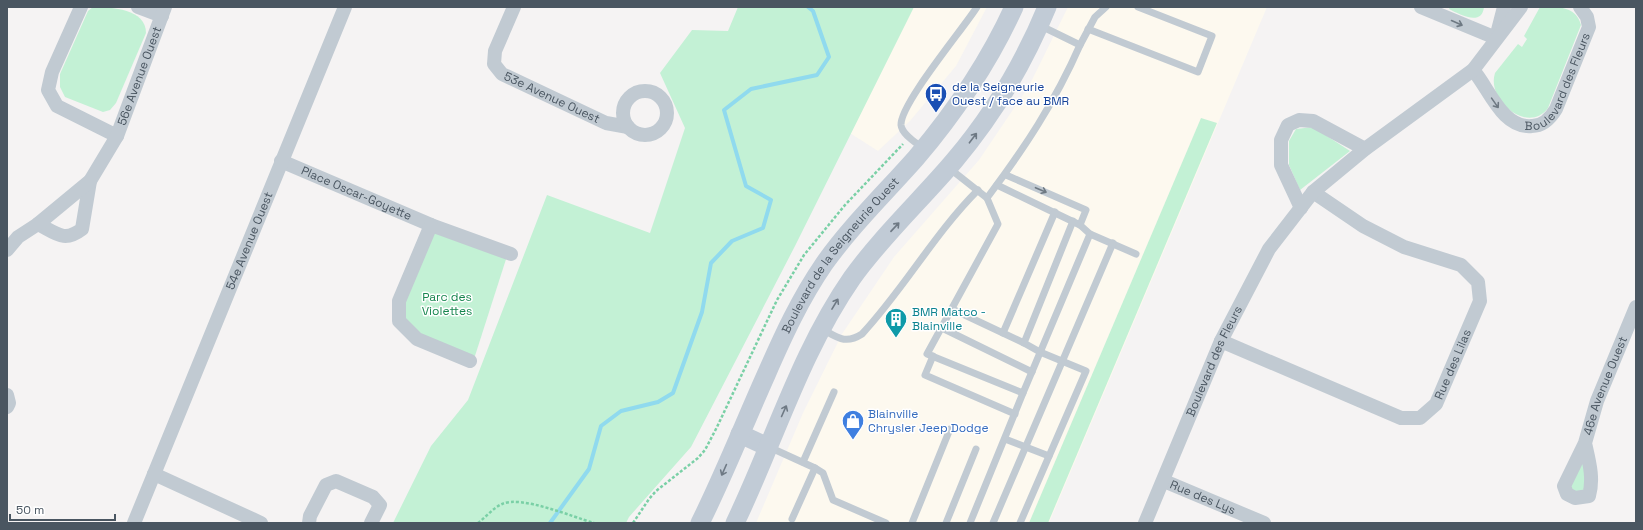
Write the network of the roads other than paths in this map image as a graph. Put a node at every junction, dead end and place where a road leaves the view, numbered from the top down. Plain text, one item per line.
1 (81, 7) edge
2 (138, 7) edge
3 (345, 7) edge
4 (514, 7) edge
5 (977, 7) edge
6 (1047, 7) edge
7 (1106, 7) edge
8 (1138, 7) edge
9 (1421, 7) edge
10 (1504, 7) edge
11 (1521, 7) edge
12 (1580, 7) edge
13 (1010, 8) edge
14 (163, 11) edge
15 (1039, 25) junction
16 (1088, 29) junction
17 (1496, 38) junction
18 (1080, 45) junction
19 (1473, 70) junction
20 (628, 127) dead end
21 (117, 136) junction
22 (924, 149) junction
23 (1365, 149) junction
24 (281, 161) junction
25 (948, 168) junction
26 (1006, 175) junction
27 (90, 181) junction
28 (997, 186) junction
29 (978, 190) junction
30 (1313, 192) junction
31 (987, 198) junction
32 (1301, 208) junction
33 (1055, 212) junction
34 (1076, 223) junction
35 (38, 224) junction
36 (430, 225) junction
37 (1090, 234) junction
38 (1112, 244) junction
39 (7, 250) edge
40 (510, 254) dead end
41 (1136, 254) dead end
42 (1636, 307) edge
43 (952, 309) junction
44 (942, 328) junction
45 (821, 329) junction
46 (1003, 333) junction
47 (1221, 341) junction
48 (1024, 343) junction
49 (1040, 352) junction
50 (933, 356) junction
51 (470, 361) dead end
52 (1062, 361) junction
53 (1032, 372) junction
54 (834, 392) dead end
55 (1023, 393) junction
56 (7, 395) edge
57 (7, 407) edge
58 (1015, 414) junction
59 (950, 429) dead end
60 (740, 434) junction
61 (1005, 439) junction
62 (1585, 443) dead end
63 (768, 447) junction
64 (1025, 447) junction
65 (976, 449) dead end
66 (1049, 456) junction
67 (803, 462) junction
68 (815, 468) junction
69 (154, 474) junction
70 (1164, 480) junction
71 (792, 519) dead end
72 (134, 523) edge
73 (261, 523) edge
74 (309, 523) edge
75 (371, 523) edge
76 (700, 523) edge
77 (735, 523) edge
78 (886, 523) edge
79 (912, 523) edge
80 (946, 523) edge
81 (970, 523) edge
82 (993, 523) edge
83 (1020, 523) edge
84 (1145, 523) edge
85 (1264, 523) edge

1 - 21 street, 56e Avenue Ouest
2 - 14 street, 56e Avenue Ouest
3 - 24 street, 54e Avenue Ouest
4 - 20 street, 53e Avenue Ouest
5 - 22 lane
6 - 15 main road, Boulevard de la Seigneurie Ouest
7 - 16 lane
8 - 16 lane
9 -> 17 street
10 - 17 street, Boulevard des Fleurs
11 - 17 street, Boulevard des Fleurs
19 -> 12 street, Boulevard des Fleurs
13 - 22 main road, Boulevard de la Seigneurie Ouest
14 - 21 street, 56e Avenue Ouest
15 - 18 lane
25 -> 15 main road, Boulevard de la Seigneurie Ouest
16 - 18 lane
17 - 19 street, Boulevard des Fleurs
18 - 26 lane
19 - 23 street, Boulevard des Fleurs
21 - 27 street, 56e Avenue Ouest
22 - 25 main road
22 - 60 main road, Boulevard de la Seigneurie Ouest
23 - 30 street, Boulevard des Fleurs
23 - 32 street
24 - 36 street, Place Oscar-Goyette
24 - 69 street, 54e Avenue Ouest
25 - 29 lane
45 -> 25 main road, Boulevard de la Seigneurie Ouest
26 - 28 lane
26 -> 34 lane
27 - 35 street, 56e Avenue Ouest
27 - 35 street, 56e Avenue Ouest
28 - 31 lane
28 - 33 lane
29 - 31 lane
29 - 45 lane
30 - 32 street, Boulevard des Fleurs
30 - 47 street, Rue des Lilas
31 - 43 lane
32 - 47 street, Boulevard des Fleurs
33 - 34 lane
33 - 46 lane
34 - 37 lane
34 - 48 lane
35 - 39 street, 56e Avenue Ouest
36 - 40 street, Place Oscar-Goyette
36 - 51 street
37 - 38 lane
37 - 49 lane
38 - 41 lane
38 - 52 lane
42 - 62 street, 46e Avenue Ouest
43 - 44 lane
43 - 46 lane
44 - 50 lane
44 - 53 lane
63 -> 45 main road, Boulevard de la Seigneurie Ouest
46 - 48 lane
47 - 70 street, Boulevard des Fleurs
48 - 49 lane
49 - 52 lane
49 - 53 lane
50 - 55 lane
50 - 58 lane
52 - 64 lane
52 - 66 lane
53 - 55 lane
54 - 67 lane
55 - 58 lane
56 - 57 street
58 - 61 lane
59 - 79 lane
60 - 63 main road
60 -> 76 main road, Boulevard de la Seigneurie Ouest
61 - 64 lane
61 - 81 lane
63 - 67 lane
63 - 77 main road, Boulevard de la Seigneurie Ouest
64 - 66 lane
64 - 82 lane
65 - 80 lane
66 - 83 lane
67 - 68 lane
68 - 71 lane
68 - 78 lane
69 - 72 street, 54e Avenue Ouest
69 - 73 street
70 - 84 street, Boulevard des Fleurs
70 - 85 street, Rue des Lys
74 - 75 street

